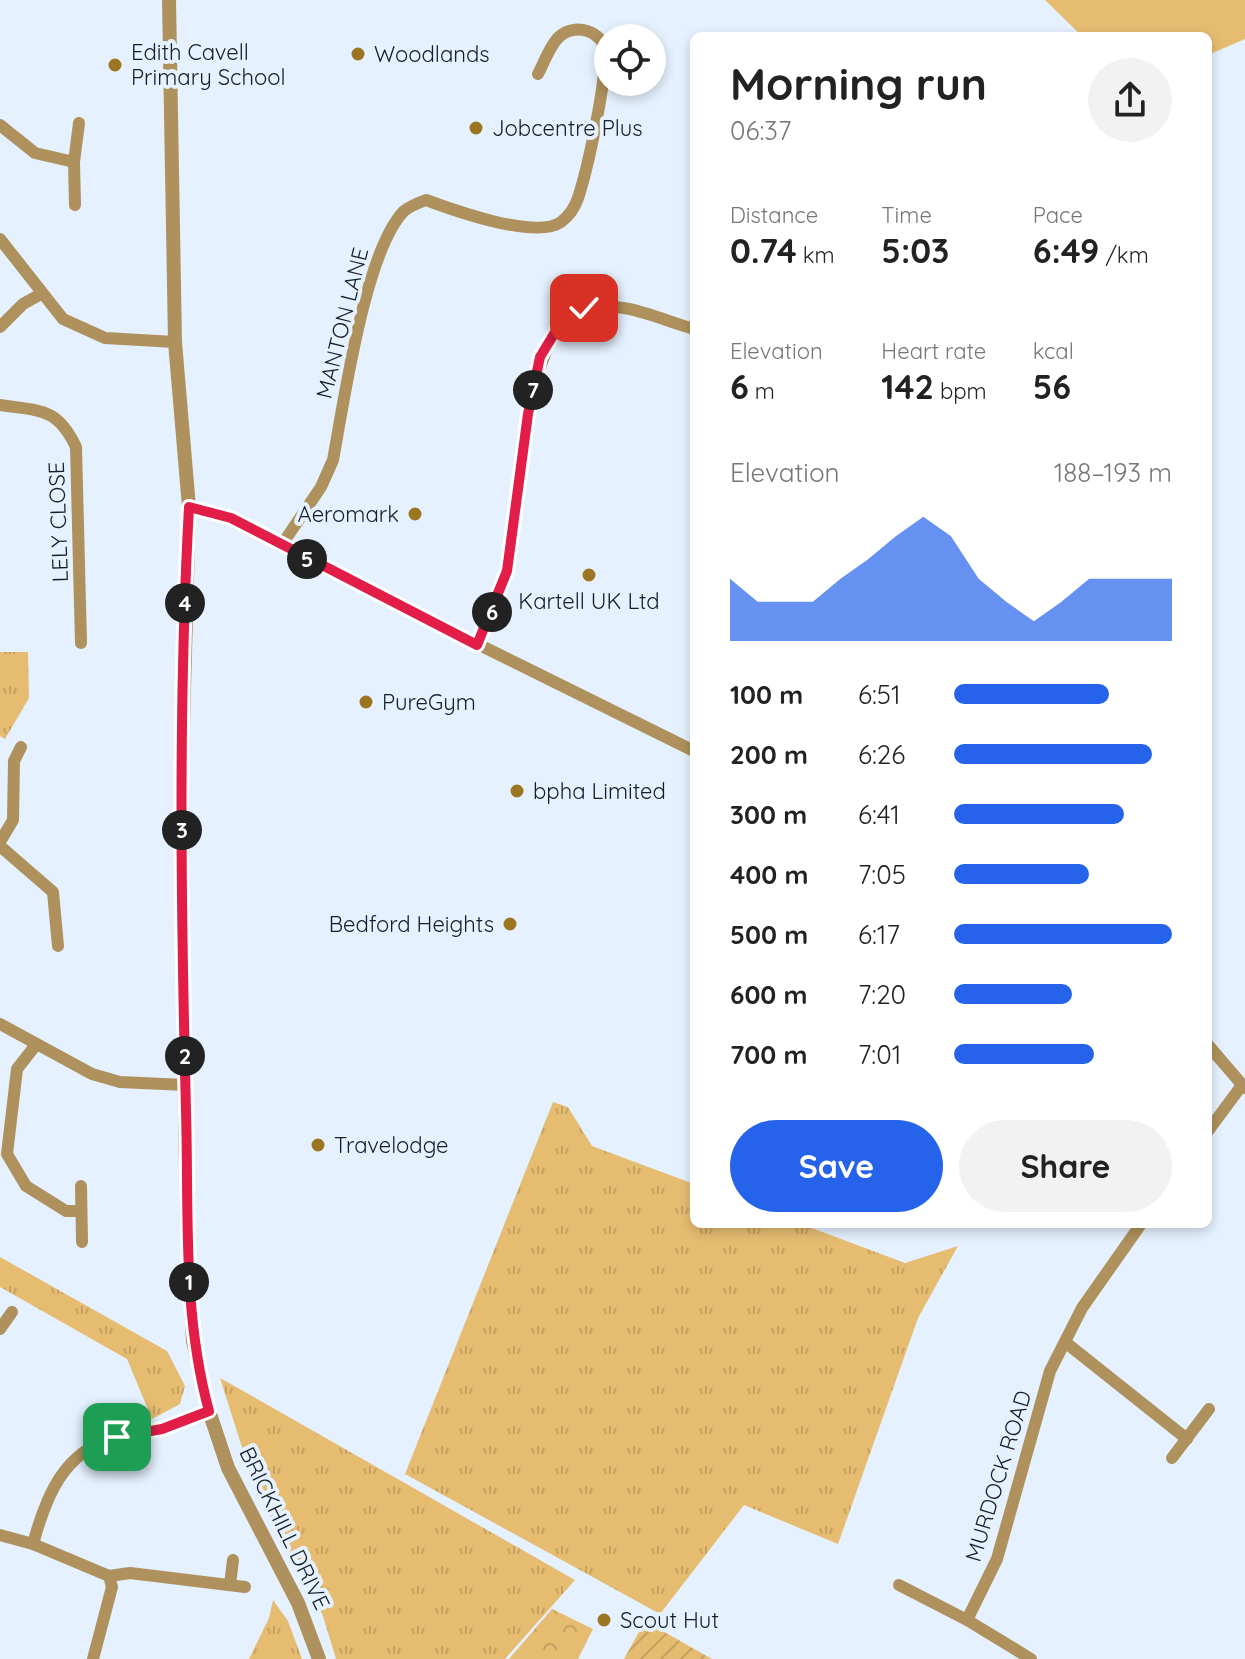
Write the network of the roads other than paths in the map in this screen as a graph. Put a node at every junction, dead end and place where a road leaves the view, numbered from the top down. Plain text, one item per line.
1 (169, 0) edge
2 (538, 74) dead end
3 (79, 123) dead end
4 (0, 125) edge
5 (74, 162) junction
6 (75, 205) dead end
7 (0, 239) edge
8 (41, 294) junction
9 (0, 327) edge
10 (690, 328) edge
11 (175, 342) junction
12 (0, 405) edge
13 (189, 507) junction
14 (281, 546) junction
15 (81, 643) dead end
16 (477, 645) junction
17 (21, 747) dead end
18 (690, 749) edge
19 (0, 844) edge
20 (58, 946) dead end
21 (0, 1024) edge
22 (35, 1046) junction
23 (1212, 1050) edge
24 (185, 1085) junction
25 (1244, 1086) edge
26 (1212, 1126) edge
27 (4, 1156) edge
28 (81, 1186) dead end
29 (80, 1211) junction
30 (1138, 1228) edge
31 (82, 1242) dead end
32 (12, 1312) dead end
33 (0, 1329) edge
34 (1065, 1342) junction
35 (1209, 1409) dead end
36 (209, 1411) junction
37 (1187, 1439) junction
38 (1172, 1458) dead end
39 (0, 1535) edge
40 (33, 1544) junction
41 (233, 1560) dead end
42 (109, 1576) junction
43 (230, 1585) junction
44 (899, 1585) dead end
45 (245, 1587) dead end
46 (967, 1620) junction
47 (93, 1659) edge
48 (319, 1659) edge
49 (1031, 1659) edge

1 - 11 street
2 - 14 street, MANTON LANE
3 - 5 street
4 - 5 street
5 - 6 street
7 - 8 street
8 - 9 street
8 - 11 street
10 - 16 street
11 - 13 street
12 - 15 street, LELY CLOSE
13 - 14 street
13 - 24 street, BRICKHILL DRIVE
14 - 16 street
16 - 18 street
17 - 19 street
19 - 20 street
21 - 22 street
22 - 24 street
22 - 27 street
23 - 25 street
24 - 36 street, BRICKHILL DRIVE
25 - 26 street
27 - 29 street
28 - 29 street
29 - 31 street
30 - 34 street, MURDOCK ROAD
32 - 33 street
34 - 37 street
34 - 46 street, MURDOCK ROAD
35 - 37 street
36 - 40 street
36 - 48 street, BRICKHILL DRIVE
37 - 38 street
39 - 40 street
40 - 42 street
41 - 43 street
42 - 43 street
42 - 47 street
43 - 45 street
44 - 46 street
46 - 49 street

